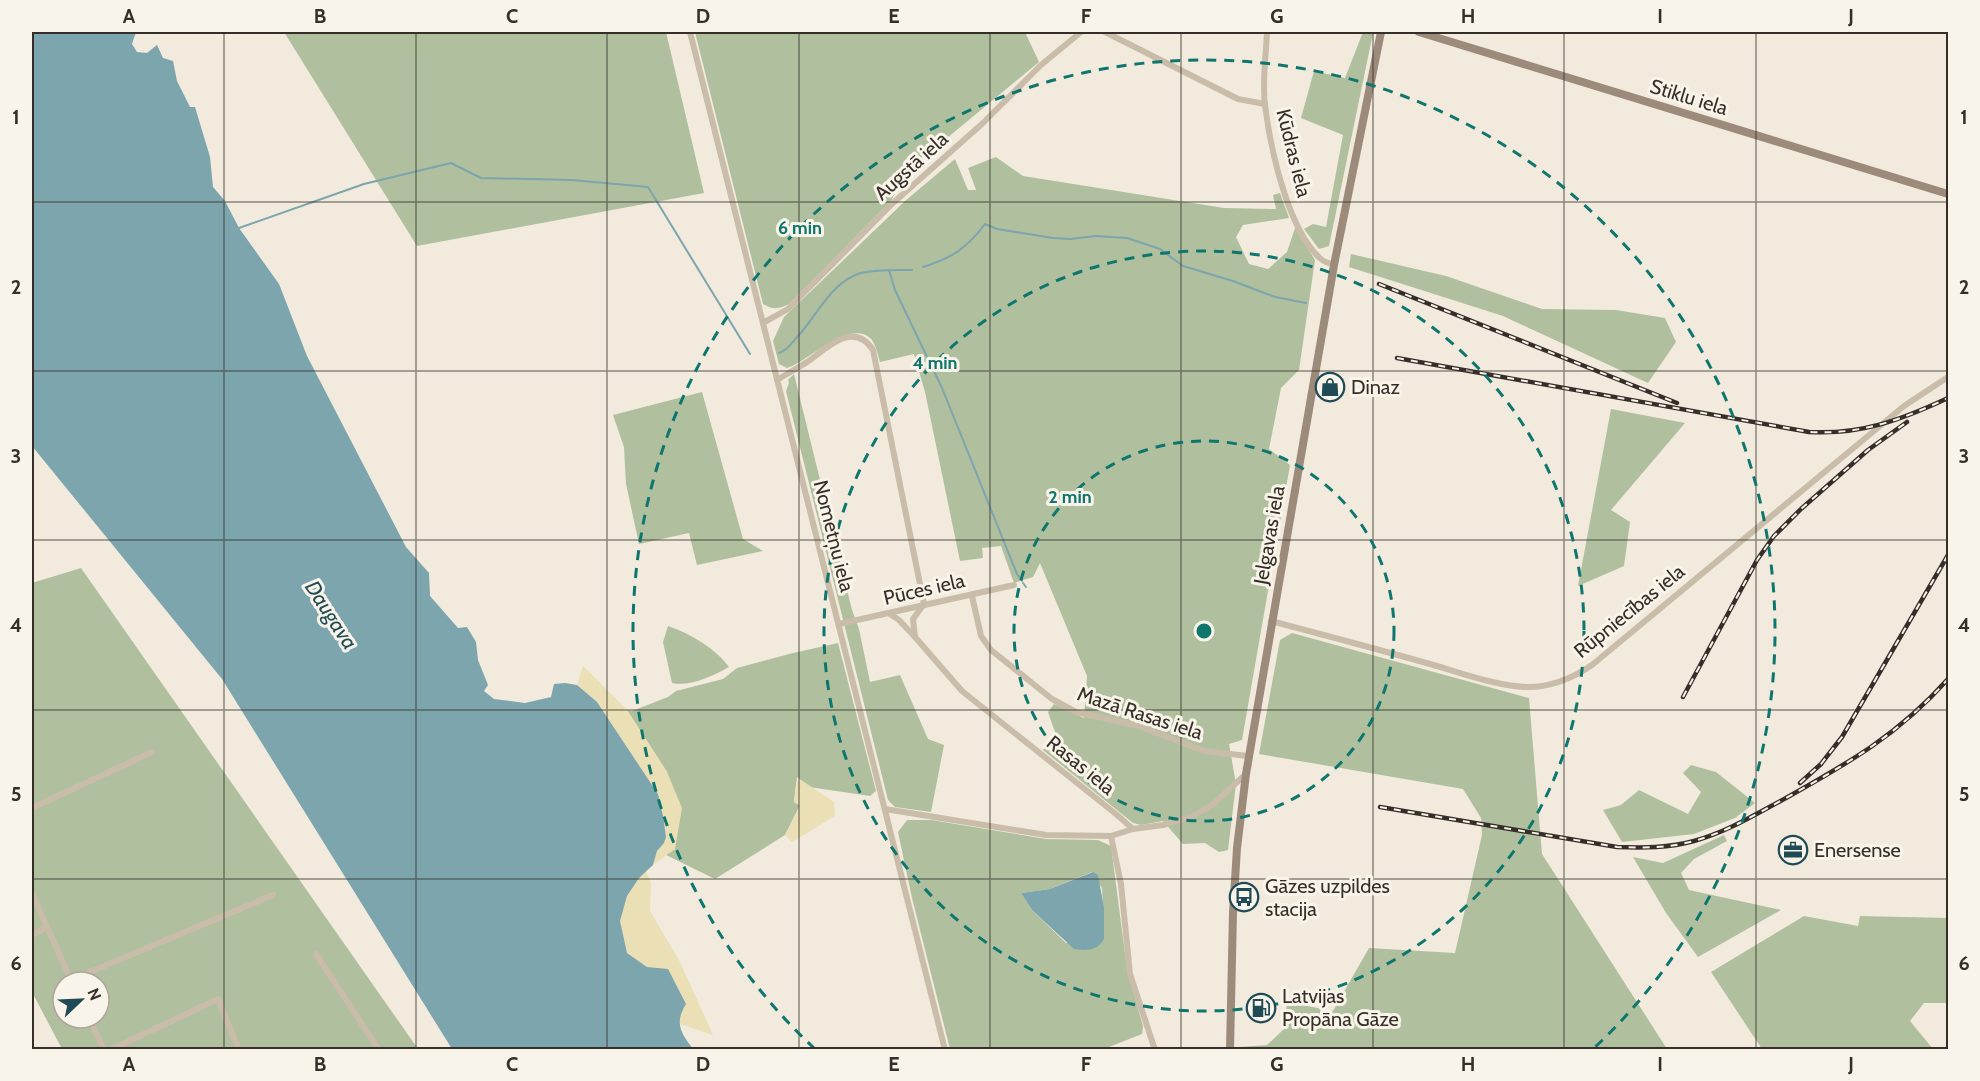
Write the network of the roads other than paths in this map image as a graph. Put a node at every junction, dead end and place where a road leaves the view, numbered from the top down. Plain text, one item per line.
1 (690, 32) edge
2 (1082, 32) edge
3 (1105, 32) edge
4 (1268, 32) edge
5 (1381, 32) edge
6 (1419, 32) edge
7 (1265, 104) junction
8 (1948, 194) edge
9 (1334, 265) junction
10 (763, 323) junction
11 (1948, 377) edge
12 (777, 380) junction
13 (1014, 585) dead end
14 (972, 596) junction
15 (924, 604) junction
16 (890, 614) junction
17 (1271, 621) junction
18 (839, 624) junction
19 (915, 637) junction
20 (152, 752) dead end
21 (1248, 756) junction
22 (1246, 774) junction
23 (32, 808) edge
24 (885, 809) junction
25 (1133, 830) junction
26 (1111, 836) junction
27 (32, 893) edge
28 (273, 895) dead end
29 (47, 927) junction
30 (32, 935) edge
31 (316, 954) dead end
32 (67, 970) edge
33 (98, 970) edge
34 (95, 1030) edge
35 (104, 1050) edge
36 (110, 1050) edge
37 (239, 1050) edge
38 (379, 1050) edge
39 (945, 1050) edge
40 (1155, 1050) edge
41 (1230, 1050) edge

1 - 10 street, Nometņu iela
2 - 10 street, Augstā iela
3 - 7 street
4 - 7 street, Kūdras iela
5 - 9 street, Jelgavas iela
6 - 8 street, Stiklu iela
7 - 9 street, Kūdras iela
9 - 17 street, Jelgavas iela
10 - 12 street, Nometņu iela
11 - 17 street, Rūpniecības iela
12 - 15 street
12 - 18 street, Nometņu iela
13 - 14 street, Pūces iela
14 - 15 street, Pūces iela
14 - 21 street, Mazā Rasas iela
15 - 16 street, Pūces iela
15 - 19 street
16 - 18 street, Pūces iela
16 - 19 street, Rasas iela
17 - 21 street, Jelgavas iela
18 - 24 street, Nometņu iela
19 - 25 street, Rasas iela
20 - 23 street
21 - 22 street, Jelgavas iela
22 - 25 street
22 - 41 street, Jelgavas iela
24 - 26 street
24 - 39 street, Nometņu iela
25 - 26 street
26 - 40 street
27 - 29 street
28 - 33 street
29 - 30 street
29 - 32 street
31 - 38 street
34 - 35 street
36 - 37 street

